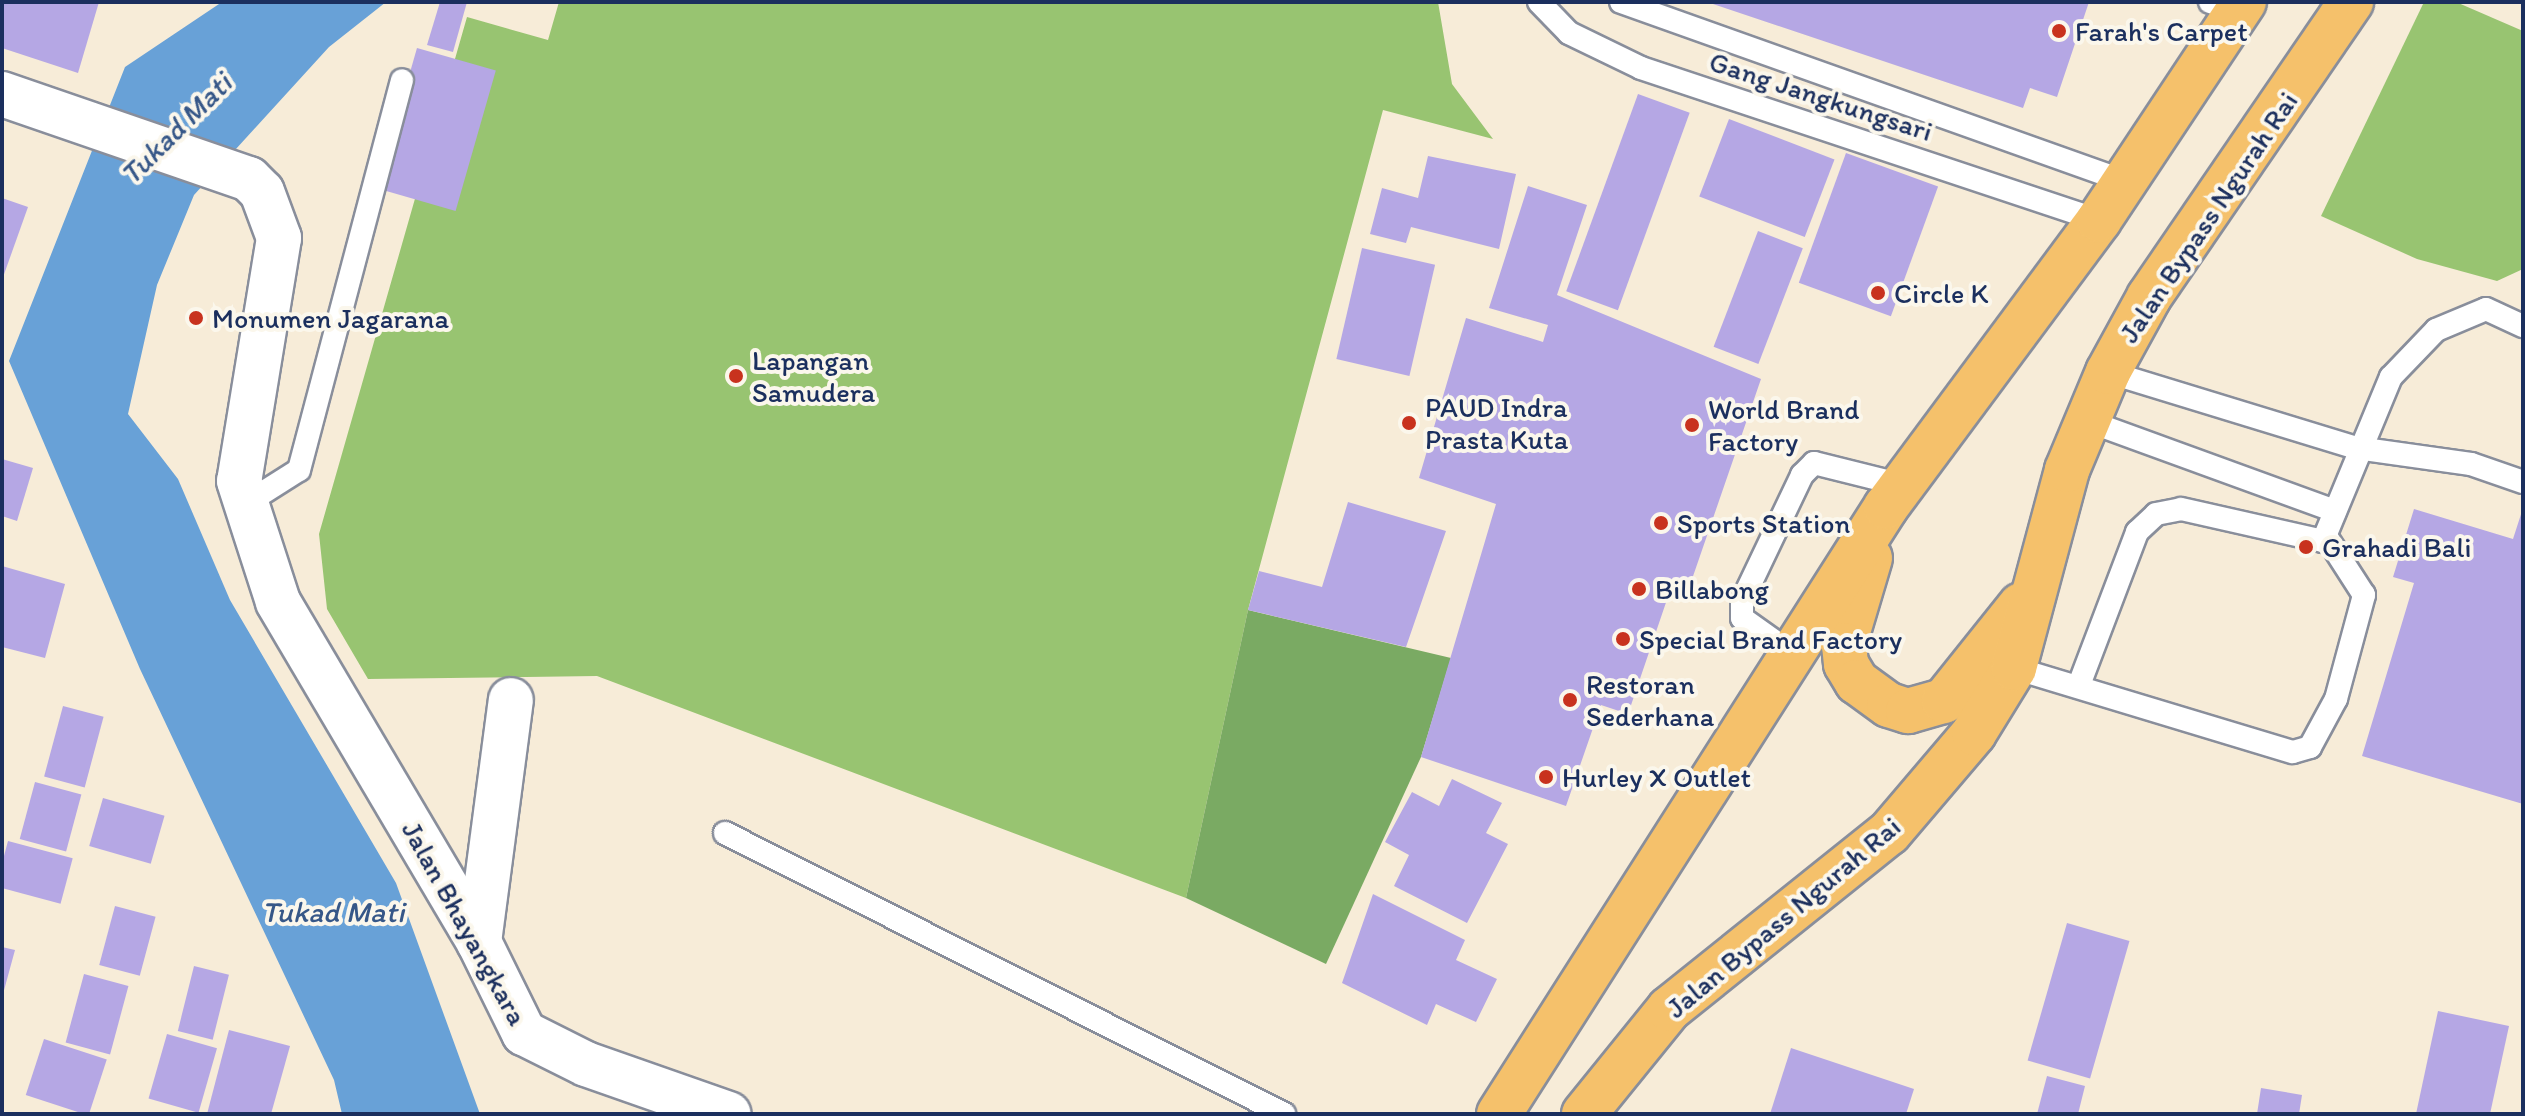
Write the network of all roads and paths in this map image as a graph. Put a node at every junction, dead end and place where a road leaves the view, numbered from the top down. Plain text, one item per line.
1 (1539, 2) edge
2 (1621, 2) edge
3 (2351, 2) edge
4 (2231, 5) edge
5 (402, 80) dead end
6 (2, 94) edge
7 (2124, 181) junction
8 (2099, 220) junction
9 (2523, 326) edge
10 (2108, 372) junction
11 (2085, 420) junction
12 (2357, 448) junction
13 (2523, 482) edge
14 (1894, 496) junction
15 (242, 506) junction
16 (2335, 511) junction
17 (2326, 536) junction
18 (2042, 573) junction
19 (1791, 653) junction
20 (2014, 668) junction
21 (2079, 685) junction
22 (511, 700) dead end
23 (725, 833) dead end
24 (479, 942) junction
25 (729, 1114) edge
26 (1284, 1114) edge
27 (1499, 1114) edge
28 (1584, 1114) edge

1 - 8 lane, Gang Jangkungsari
2 - 7 lane
3 - 10 highway, Jalan Bypass Ngurah Rai
4 - 7 highway
5 - 15 lane
6 - 15 street, Jalan Bhayangkara
7 - 8 highway
8 - 14 highway
9 - 12 lane
10 - 11 highway, Jalan Bypass Ngurah Rai
10 - 12 lane
11 - 16 lane
11 - 18 highway, Jalan Bypass Ngurah Rai
12 - 13 lane
12 - 16 lane
14 - 18 highway
14 - 19 highway
14 - 19 lane
15 - 24 street, Jalan Bhayangkara
16 - 17 lane
17 - 21 lane
17 - 21 lane
18 - 20 highway, Jalan Bypass Ngurah Rai
19 - 27 highway
20 - 21 lane
20 - 28 highway, Jalan Bypass Ngurah Rai
22 - 24 street
23 - 26 lane
24 - 25 street, Jalan Bhayangkara

